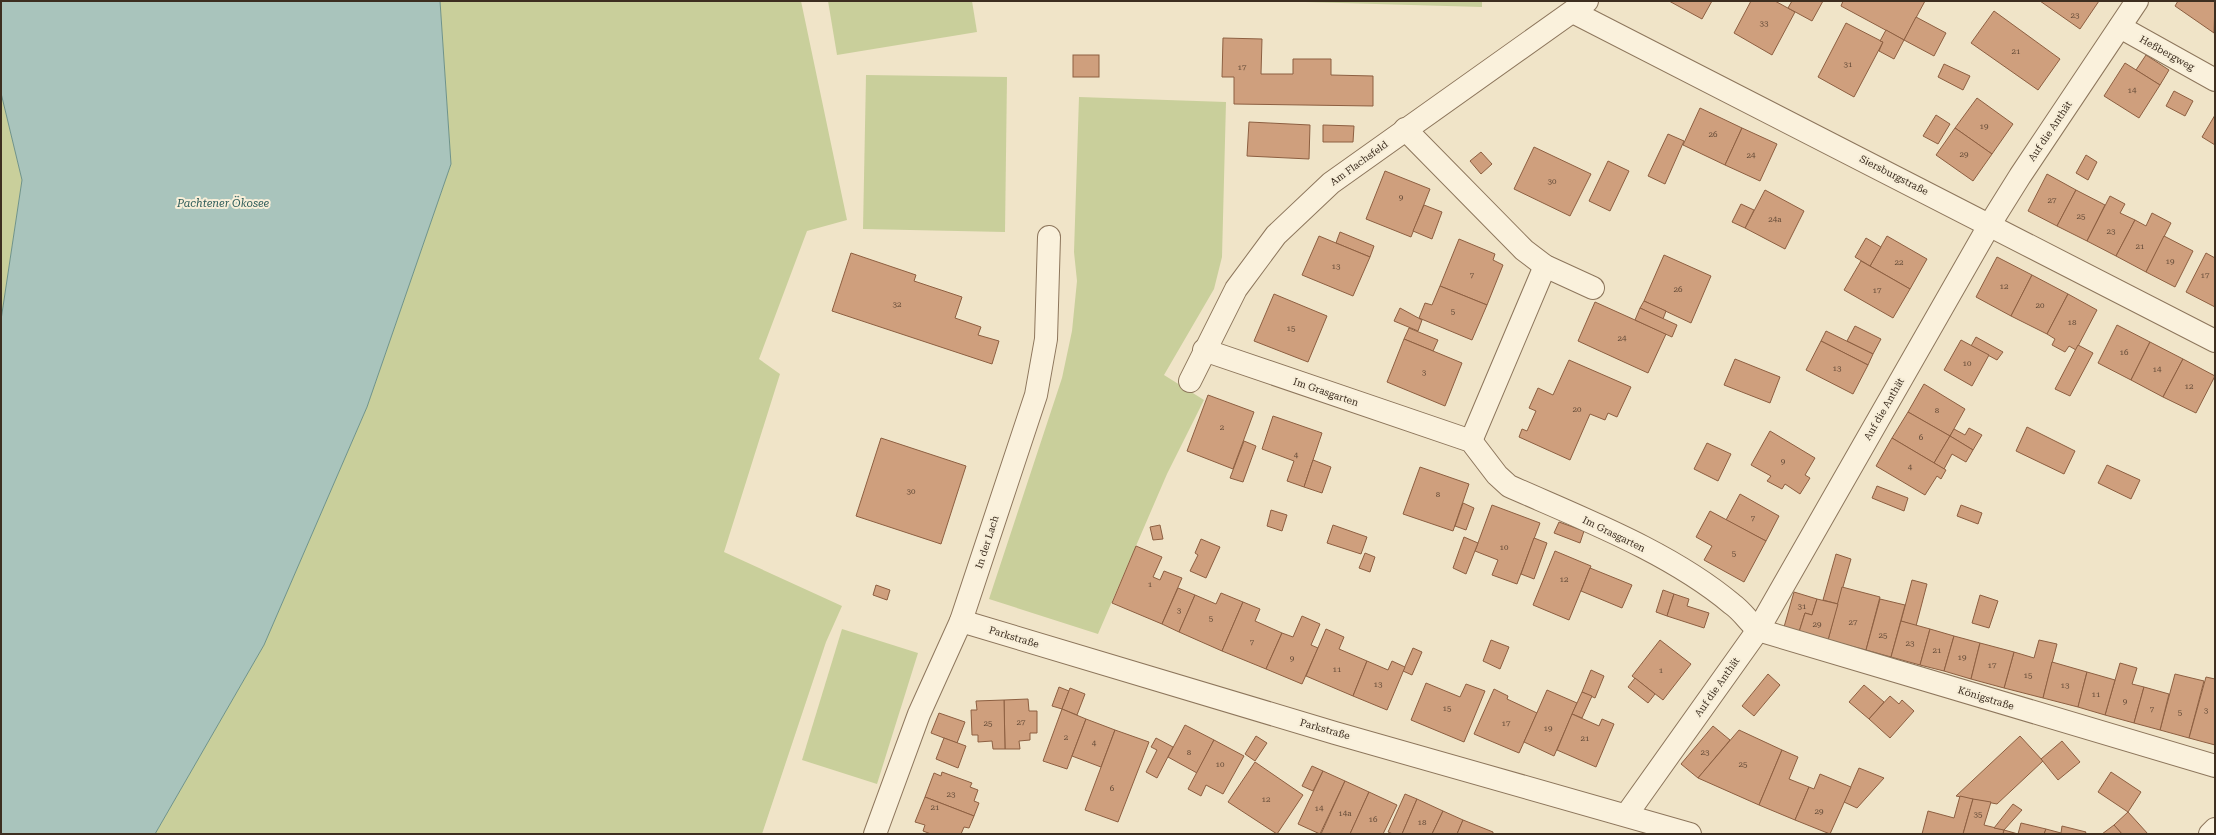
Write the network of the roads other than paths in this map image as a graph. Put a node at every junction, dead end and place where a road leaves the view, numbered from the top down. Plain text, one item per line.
1 (2137, 1) edge
2 (1580, 7) edge
3 (2120, 27) junction
4 (2215, 80) edge
5 (1405, 129) junction
6 (1990, 224) junction
7 (1049, 238) dead end
8 (1545, 266) junction
9 (1593, 288) dead end
10 (2215, 340) edge
11 (1204, 350) junction
12 (1190, 381) dead end
13 (1471, 441) junction
14 (961, 621) junction
15 (1758, 630) junction
16 (2215, 766) edge
17 (1627, 814) junction
18 (2215, 829) edge
19 (875, 834) edge
20 (1690, 834) edge
21 (2210, 834) edge

1 - 3 street, Auf die Anthät
2 - 5 street, Am Flachsfeld
2 - 6 street, Siersburgstraße
3 - 4 street, Heßbergweg
3 - 6 street, Auf die Anthät
5 - 8 street
5 - 11 street, Am Flachsfeld
6 - 10 street, Siersburgstraße
6 - 15 street, Auf die Anthät
7 - 14 street, In der Lach
8 - 9 street
8 - 13 street
11 - 12 street, Am Flachsfeld
11 - 13 street, Im Grasgarten
13 - 15 street, Im Grasgarten
14 - 17 street, Parkstraße
14 - 19 street, In der Lach
15 - 16 street, Königstraße
15 - 17 street, Auf die Anthät
17 - 20 street, Parkstraße
18 - 21 street

